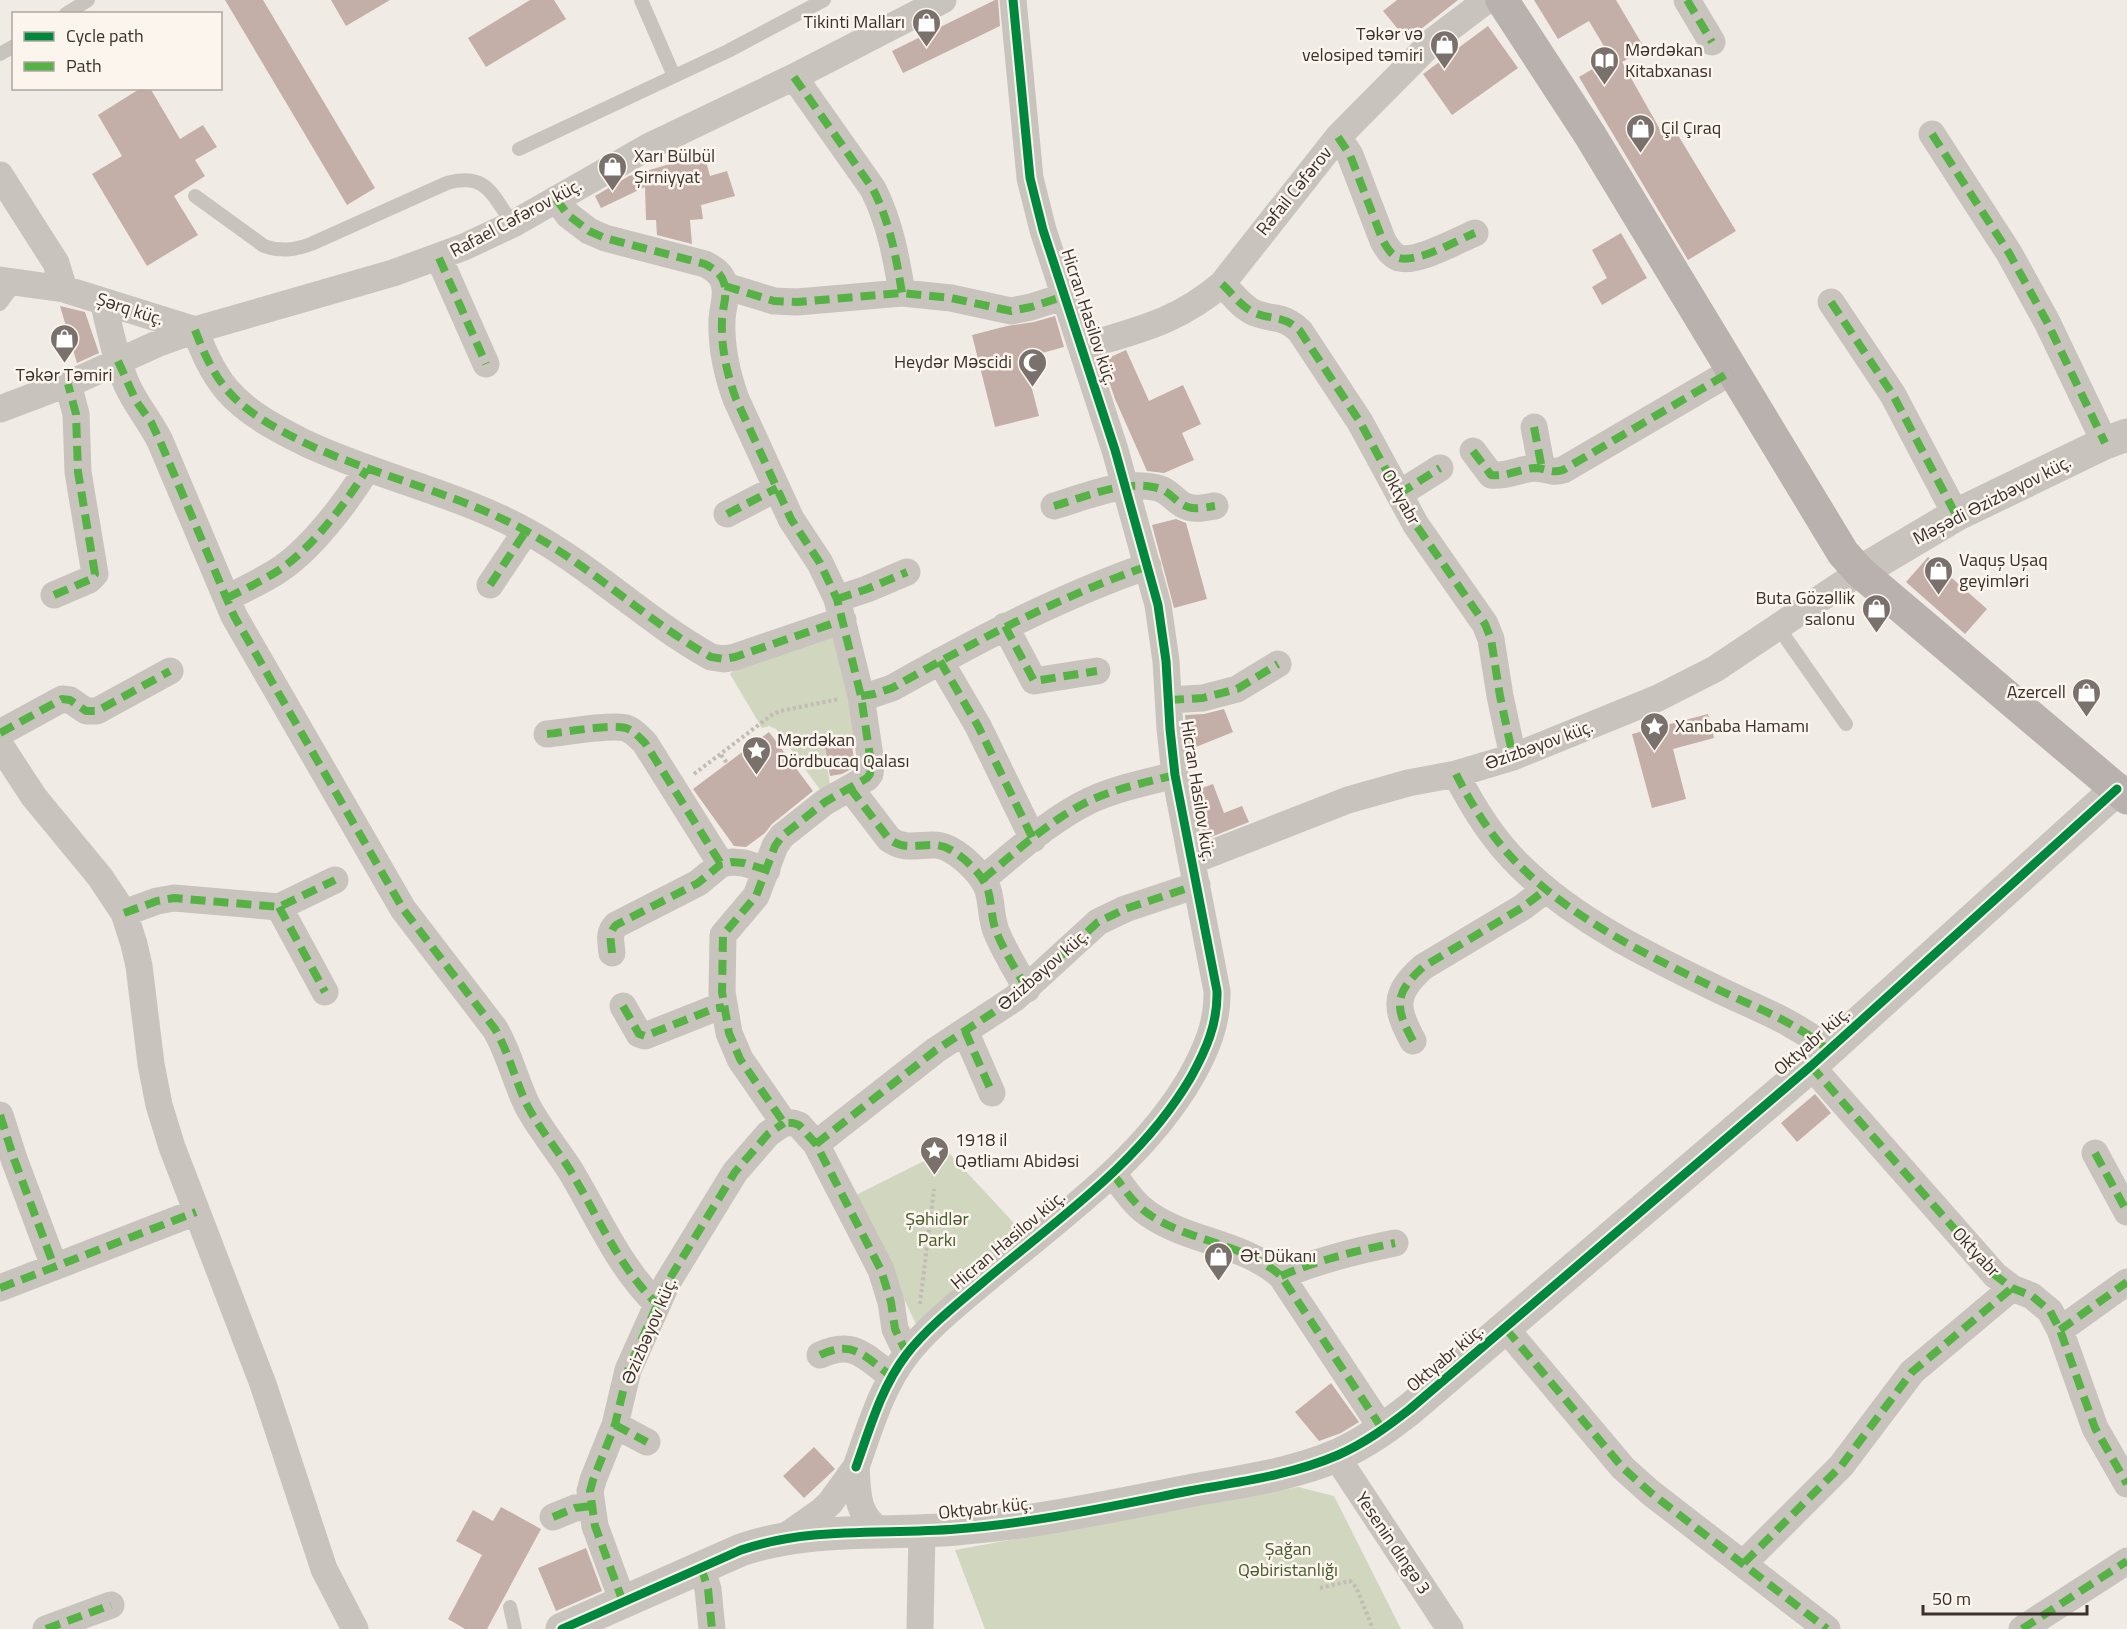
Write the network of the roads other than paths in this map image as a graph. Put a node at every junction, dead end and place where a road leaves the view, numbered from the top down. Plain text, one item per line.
1 (88, 0) edge
2 (640, 0) edge
3 (824, 0) edge
4 (943, 0) edge
5 (1014, 0) edge
6 (1487, 0) edge
7 (1502, 0) edge
8 (1687, 0) edge
9 (69, 12) edge
10 (1712, 42) dead end
11 (674, 76) junction
12 (794, 77) junction
13 (1932, 134) dead end
14 (1338, 137) junction
15 (519, 149) dead end
16 (0, 175) edge
17 (195, 196) dead end
18 (556, 200) junction
19 (513, 224) junction
20 (1475, 232) dead end
21 (439, 258) junction
22 (8, 281) edge
23 (1222, 284) junction
24 (725, 286) junction
25 (64, 289) junction
26 (902, 292) junction
27 (1065, 296) junction
28 (102, 301) junction
29 (1831, 302) dead end
30 (0, 304) edge
31 (195, 330) junction
32 (1082, 347) junction
33 (118, 361) junction
34 (486, 364) dead end
35 (1732, 371) junction
36 (68, 384) junction
37 (0, 409) edge
38 (1534, 427) dead end
39 (2116, 439) edge
40 (1473, 451) dead end
41 (1440, 468) dead end
42 (367, 469) junction
43 (1542, 469) junction
44 (1125, 486) junction
45 (777, 488) junction
46 (1399, 494) junction
47 (1054, 506) dead end
48 (1215, 506) dead end
49 (727, 514) dead end
50 (1956, 515) junction
51 (526, 531) junction
52 (1148, 566) junction
53 (907, 572) dead end
54 (1860, 572) junction
55 (490, 585) dead end
56 (54, 595) dead end
57 (226, 598) junction
58 (840, 609) junction
59 (1005, 626) junction
60 (1778, 627) junction
61 (940, 661) junction
62 (1278, 664) dead end
63 (170, 671) dead end
64 (1097, 671) dead end
65 (861, 696) junction
66 (1169, 700) junction
67 (1846, 724) dead end
68 (0, 733) edge
69 (548, 734) dead end
70 (0, 745) edge
71 (1513, 757) junction
72 (1456, 774) junction
73 (1175, 775) junction
74 (850, 788) junction
75 (2122, 794) edge
76 (1033, 839) junction
77 (721, 864) junction
78 (766, 870) junction
79 (1195, 873) junction
80 (983, 879) junction
81 (335, 880) dead end
82 (1545, 890) junction
83 (279, 907) junction
84 (124, 913) junction
85 (612, 953) dead end
86 (1027, 989) junction
87 (325, 992) dead end
88 (623, 1006) dead end
89 (724, 1007) junction
90 (965, 1031) junction
91 (1413, 1041) dead end
92 (1819, 1058) junction
93 (992, 1093) dead end
94 (0, 1115) edge
95 (784, 1123) junction
96 (816, 1144) junction
97 (2095, 1153) dead end
98 (1113, 1173) junction
99 (196, 1212) junction
100 (2127, 1212) edge
101 (1395, 1243) dead end
102 (54, 1266) junction
103 (1281, 1276) junction
104 (2127, 1282) edge
105 (0, 1288) edge
106 (2012, 1288) junction
107 (657, 1304) junction
108 (1506, 1329) junction
109 (2060, 1330) junction
110 (907, 1354) junction
111 (820, 1355) dead end
112 (891, 1377) junction
113 (615, 1425) junction
114 (1383, 1430) junction
115 (647, 1442) dead end
116 (1336, 1456) junction
117 (856, 1467) junction
118 (2127, 1484) edge
119 (830, 1503) junction
120 (591, 1506) junction
121 (553, 1517) dead end
122 (880, 1531) junction
123 (922, 1531) junction
124 (845, 1532) junction
125 (783, 1538) junction
126 (2127, 1561) edge
127 (1744, 1563) junction
128 (701, 1567) junction
129 (623, 1602) junction
130 (111, 1605) dead end
131 (510, 1607) dead end
132 (46, 1629) edge
133 (355, 1629) edge
134 (515, 1629) edge
135 (562, 1629) edge
136 (712, 1629) edge
137 (920, 1629) edge
138 (1450, 1629) edge
139 (1827, 1629) edge
140 (2022, 1629) edge

1 - 9 lane
2 - 11 lane
3 - 11 lane
4 - 12 street, Rafael Cəfərov küç.
5 - 27 street, Hicran Hasilov küç.
6 - 14 street, Rəfail Cəfərov
7 - 35 main road
8 - 10 street
11 - 15 lane
12 - 18 street, Rafael Cəfərov küç.
12 - 26 street
13 - 39 street
14 - 20 street
14 - 23 street, Rəfail Cəfərov
16 - 25 street
17 - 19 lane
18 - 19 street, Rafael Cəfərov küç.
18 - 24 street
19 - 21 street, Rafael Cəfərov küç.
21 - 31 street, Rafael Cəfərov küç.
21 - 34 street
22 - 25 street, Şərq küç.
22 - 30 lane
23 - 32 street, Rəfail Cəfərov
23 - 46 street, Oktyabr
24 - 26 street
24 - 45 street
25 - 28 street, Şərq küç.
26 - 27 street
27 - 32 street, Hicran Hasilov küç.
28 - 31 street, Şərq küç.
28 - 33 street
29 - 50 street
31 - 33 street, Rafael Cəfərov küç.
31 - 42 street
32 - 44 street, Hicran Hasilov küç.
33 - 36 street, Rafael Cəfərov küç.
33 - 57 street
35 - 43 street
35 - 54 main road
36 - 37 street, Rafael Cəfərov küç.
36 - 56 street
38 - 43 street
39 - 50 street, Məşədi Əzizbəyov küç.
40 - 43 street
41 - 46 street
42 - 51 street
42 - 57 street
44 - 47 street
44 - 48 street
44 - 52 street, Hicran Hasilov küç.
45 - 49 street
45 - 58 street
46 - 71 street, Oktyabr
50 - 54 street, Məşədi Əzizbəyov küç.
51 - 55 street
51 - 58 street
52 - 59 street
52 - 66 street, Hicran Hasilov küç.
53 - 58 street
54 - 60 street, Əzizbəyov küç.
54 - 75 main road
57 - 107 street
58 - 65 street
59 - 61 street
59 - 64 street
60 - 67 lane
60 - 71 street, Əzizbəyov küç.
61 - 65 street
61 - 76 street
62 - 66 street
63 - 68 street
65 - 74 street
66 - 73 street, Hicran Hasilov küç.
69 - 77 street
70 - 84 street
71 - 72 street, Əzizbəyov küç.
72 - 79 street, Əzizbəyov küç.
72 - 82 street, Oktyabr
73 - 76 street
73 - 79 street, Hicran Hasilov küç.
74 - 78 street
74 - 80 street
75 - 92 street, Oktyabr küç.
76 - 80 street
77 - 78 street
77 - 85 street
78 - 89 street
79 - 86 street, Əzizbəyov küç.
79 - 98 street, Hicran Hasilov küç.
80 - 86 street
81 - 83 street
82 - 91 street
82 - 92 street, Oktyabr
83 - 84 street
83 - 87 street
84 - 99 street
86 - 90 street, Əzizbəyov küç.
88 - 89 street
89 - 95 street
90 - 93 street
90 - 96 street, Əzizbəyov küç.
92 - 106 street, Oktyabr
92 - 108 street, Oktyabr küç.
94 - 102 street
95 - 96 street
95 - 107 street, Əzizbəyov küç.
96 - 110 street
97 - 100 street
98 - 103 street
98 - 110 street, Hicran Hasilov küç.
99 - 102 street
99 - 133 street
101 - 103 street
102 - 105 street
103 - 114 street
104 - 109 street
106 - 109 street, Oktyabr
106 - 127 street
107 - 113 street, Əzizbəyov küç.
108 - 114 street, Oktyabr küç.
108 - 127 street
109 - 118 street, Oktyabr
110 - 112 street, Hicran Hasilov küç.
111 - 112 street
112 - 117 street, Hicran Hasilov küç.
113 - 115 street
113 - 120 street, Əzizbəyov küç.
114 - 116 street, Oktyabr küç.
116 - 123 street, Oktyabr küç.
116 - 138 street, Yesenin dıngə 3
117 - 119 street
117 - 122 street
119 - 124 street
119 - 125 street
120 - 121 street
120 - 129 street, Əzizbəyov küç.
122 - 123 street, Oktyabr küç.
122 - 124 street, Oktyabr küç.
123 - 137 street
124 - 125 street, Oktyabr küç.
125 - 128 street, Oktyabr küç.
126 - 140 street
127 - 139 street
128 - 129 street, Oktyabr küç.
128 - 136 street
129 - 135 street
130 - 132 street
131 - 134 lane

